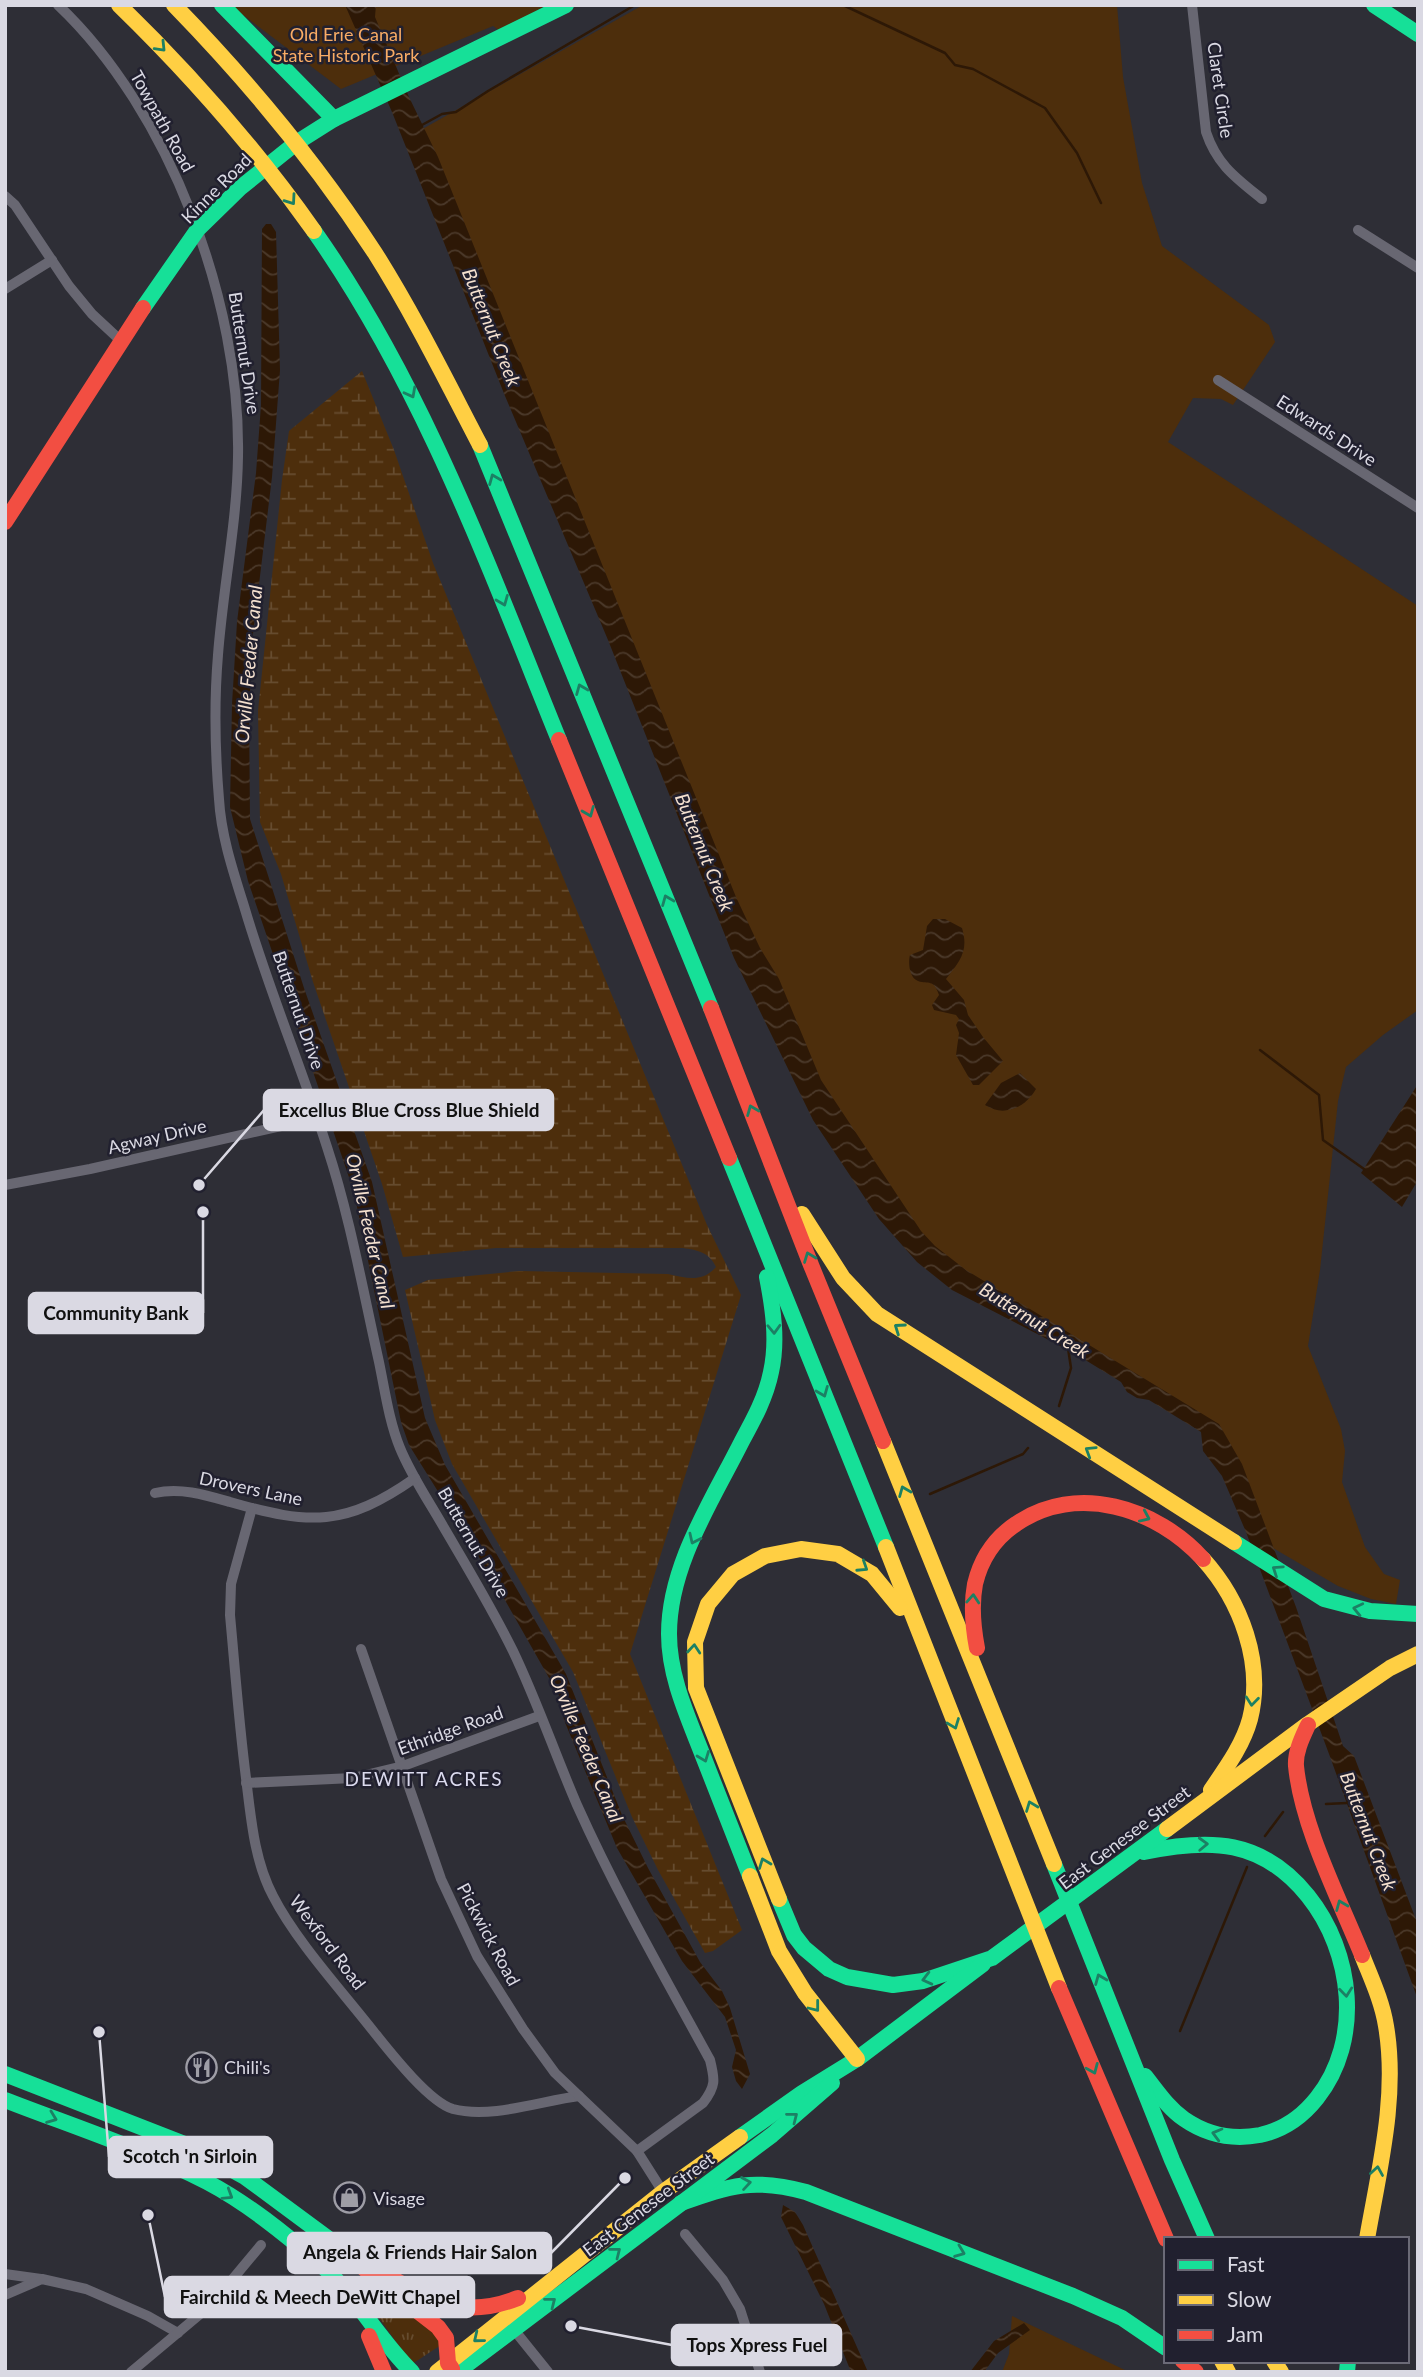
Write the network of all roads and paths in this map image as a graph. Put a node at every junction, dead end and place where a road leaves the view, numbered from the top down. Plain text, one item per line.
1 (58, 5) edge
2 (119, 5) edge
3 (174, 5) edge
4 (222, 5) edge
5 (566, 5) edge
6 (1192, 5) edge
7 (1374, 5) edge
8 (1418, 34) edge
9 (334, 119) junction
10 (5, 196) edge
11 (1262, 199) dead end
12 (198, 229) junction
13 (1358, 230) dead end
14 (51, 260) junction
15 (1418, 268) edge
16 (5, 289) edge
17 (120, 340) junction
18 (1218, 380) dead end
19 (1418, 508) edge
20 (5, 522) edge
21 (317, 1118) junction
22 (777, 1174) junction
23 (5, 1185) edge
24 (760, 1238) junction
25 (415, 1478) junction
26 (155, 1493) dead end
27 (252, 1508) junction
28 (1418, 1614) edge
29 (361, 1649) dead end
30 (1418, 1654) edge
31 (929, 1661) junction
32 (985, 1690) junction
33 (539, 1716) junction
34 (1308, 1724) junction
35 (403, 1766) junction
36 (246, 1783) junction
37 (1202, 1803) junction
38 (1136, 1854) junction
39 (992, 1958) junction
40 (1130, 2057) junction
41 (857, 2059) junction
42 (5, 2074) edge
43 (579, 2096) junction
44 (5, 2101) edge
45 (637, 2151) junction
46 (663, 2192) junction
47 (674, 2208) junction
48 (685, 2234) dead end
49 (1165, 2237) edge
50 (1206, 2237) edge
51 (1367, 2237) edge
52 (261, 2245) dead end
53 (344, 2250) junction
54 (5, 2274) edge
55 (43, 2279) junction
56 (546, 2283) junction
57 (344, 2289) junction
58 (5, 2295) edge
59 (515, 2331) junction
60 (178, 2333) junction
61 (1164, 2347) edge
62 (449, 2370) edge
63 (131, 2372) edge
64 (384, 2372) edge
65 (412, 2372) edge
66 (548, 2372) edge
67 (760, 2372) edge

1 - 12 street, Towpath Road
2 -> 24 main road
22 -> 3 main road
4 - 9 main road
5 - 9 main road, Kinne Road
6 - 11 street, Claret Circle
7 - 8 main road
9 - 12 main road, Kinne Road
10 - 14 street
12 - 17 main road, Kinne Road
12 - 21 street, Butternut Drive
13 - 15 street
14 - 16 street
14 - 17 street
17 - 20 main road, Kinne Road
18 - 19 street, Edwards Drive
21 - 23 street, Agway Drive
21 - 25 street, Butternut Drive
28 -> 22 main road
32 -> 22 main road
24 -> 31 main road
24 -> 41 main road
25 - 27 street, Drovers Lane
25 - 33 street, Butternut Drive
26 - 27 street, Drovers Lane
27 - 36 street, Wexford Road
29 - 35 street, Pickwick Road
30 - 34 main road, East Genesee Street
39 -> 31 main road
31 -> 49 main road
32 -> 37 main road
40 -> 32 main road
33 - 35 street, Ethridge Road
33 - 45 street, Butternut Drive
34 - 37 main road, East Genesee Street
51 -> 34 main road
35 - 36 street, Ethridge Road
35 - 43 street, Pickwick Road
36 - 43 street, Wexford Road
37 - 38 main road, East Genesee Street
38 - 39 main road, East Genesee Street
38 -> 40 main road
39 - 41 main road, East Genesee Street
40 - 50 main road
41 - 46 main road, East Genesee Street
47 -> 41 main road, East Genesee Street
42 - 53 main road
43 - 45 street, Pickwick Road
44 -> 57 main road
45 - 46 street, Pickwick Road
46 - 47 main road
46 - 56 main road, East Genesee Street
59 -> 47 main road, East Genesee Street
47 -> 61 main road
48 - 67 street
52 - 60 street
53 - 56 main road
53 - 62 main road
54 - 55 street
55 - 58 street
55 - 60 street
56 -> 62 main road, East Genesee Street
57 - 64 main road
57 - 65 main road
59 - 62 main road, East Genesee Street
59 - 66 street
60 - 63 street

